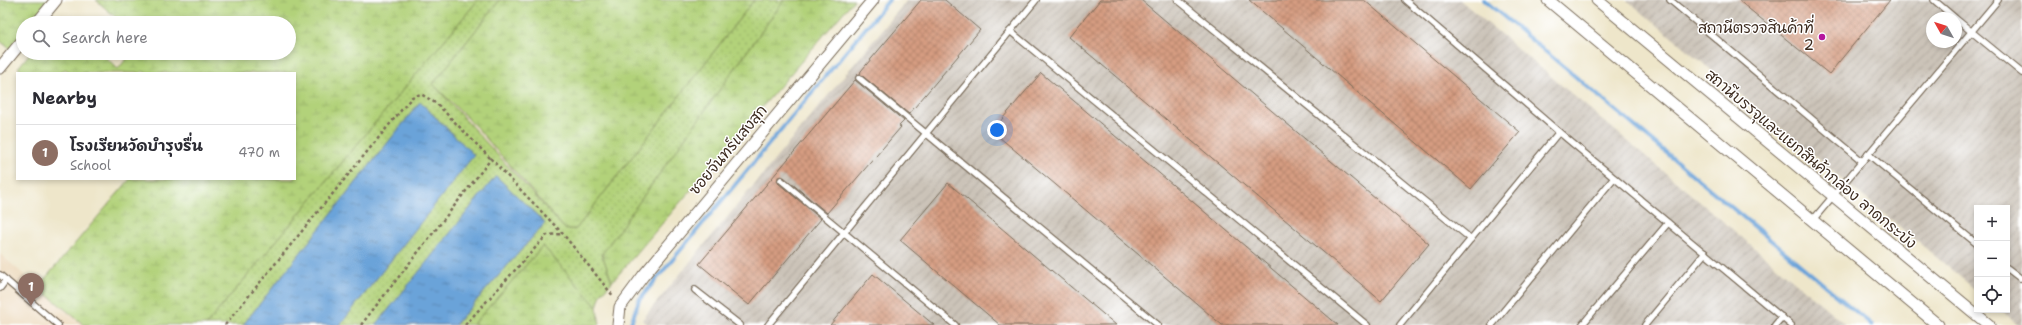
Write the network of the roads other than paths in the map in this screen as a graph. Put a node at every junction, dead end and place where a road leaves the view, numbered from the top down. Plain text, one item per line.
1 (56, 0) edge
2 (873, 0) edge
3 (1036, 0) edge
4 (1178, 0) edge
5 (1405, 0) edge
6 (1548, 0) edge
7 (1597, 0) edge
8 (1670, 0) edge
9 (1934, 0) edge
10 (1998, 0) edge
11 (1949, 12) edge
12 (43, 16) edge
13 (1962, 24) edge
14 (1010, 31) junction
15 (1971, 32) junction
16 (16, 49) edge
17 (0, 68) edge
18 (2022, 73) edge
19 (859, 78) dead end
20 (1559, 132) junction
21 (926, 133) junction
22 (1868, 154) junction
23 (1862, 161) junction
24 (1614, 178) junction
25 (781, 180) dead end
26 (1832, 197) junction
27 (1812, 220) junction
28 (1668, 223) junction
29 (844, 231) junction
30 (1471, 239) junction
31 (1974, 242) edge
32 (1705, 254) junction
33 (2010, 270) edge
34 (0, 275) edge
35 (2020, 278) dead end
36 (6, 280) junction
37 (0, 288) edge
38 (695, 290) dead end
39 (1782, 317) junction
40 (58, 325) edge
41 (618, 325) edge
42 (740, 325) edge
43 (768, 325) edge
44 (955, 325) edge
45 (1158, 325) edge
46 (1367, 325) edge
47 (1400, 325) edge
48 (1492, 325) edge
49 (1582, 325) edge
50 (1645, 325) edge
51 (1775, 325) edge
52 (1791, 325) edge
53 (1938, 325) edge
54 (1989, 325) edge

1 - 12 street
2 - 41 street, ซอยจันทร์แสงสุก
3 - 14 lane
4 - 30 lane
5 - 20 lane
6 - 27 street
7 - 26 street, สถานีบรรจุและแยกสินค้ากล่อง ลาดกระบัง
8 - 23 lane
9 - 11 lane
10 - 15 lane
13 - 15 lane
14 - 21 lane
14 - 46 lane
15 - 18 lane
15 - 22 lane
16 - 17 street
19 - 21 lane
20 - 24 lane
20 - 30 lane
21 - 29 lane
21 - 45 lane
22 - 23 lane
22 - 31 lane
23 - 26 lane
24 - 28 lane
24 - 48 lane
25 - 29 lane
26 - 27 lane
26 - 54 street, สถานีบรรจุและแยกสินค้ากล่อง ลาดกระบัง
27 - 53 street
28 - 32 lane
28 - 49 lane
29 - 43 lane
29 - 44 lane
30 - 47 lane
32 - 39 lane
32 - 50 lane
33 - 35 lane
34 - 36 lane
36 - 37 lane
36 - 40 lane
38 - 42 lane
39 - 51 lane
39 - 52 lane

